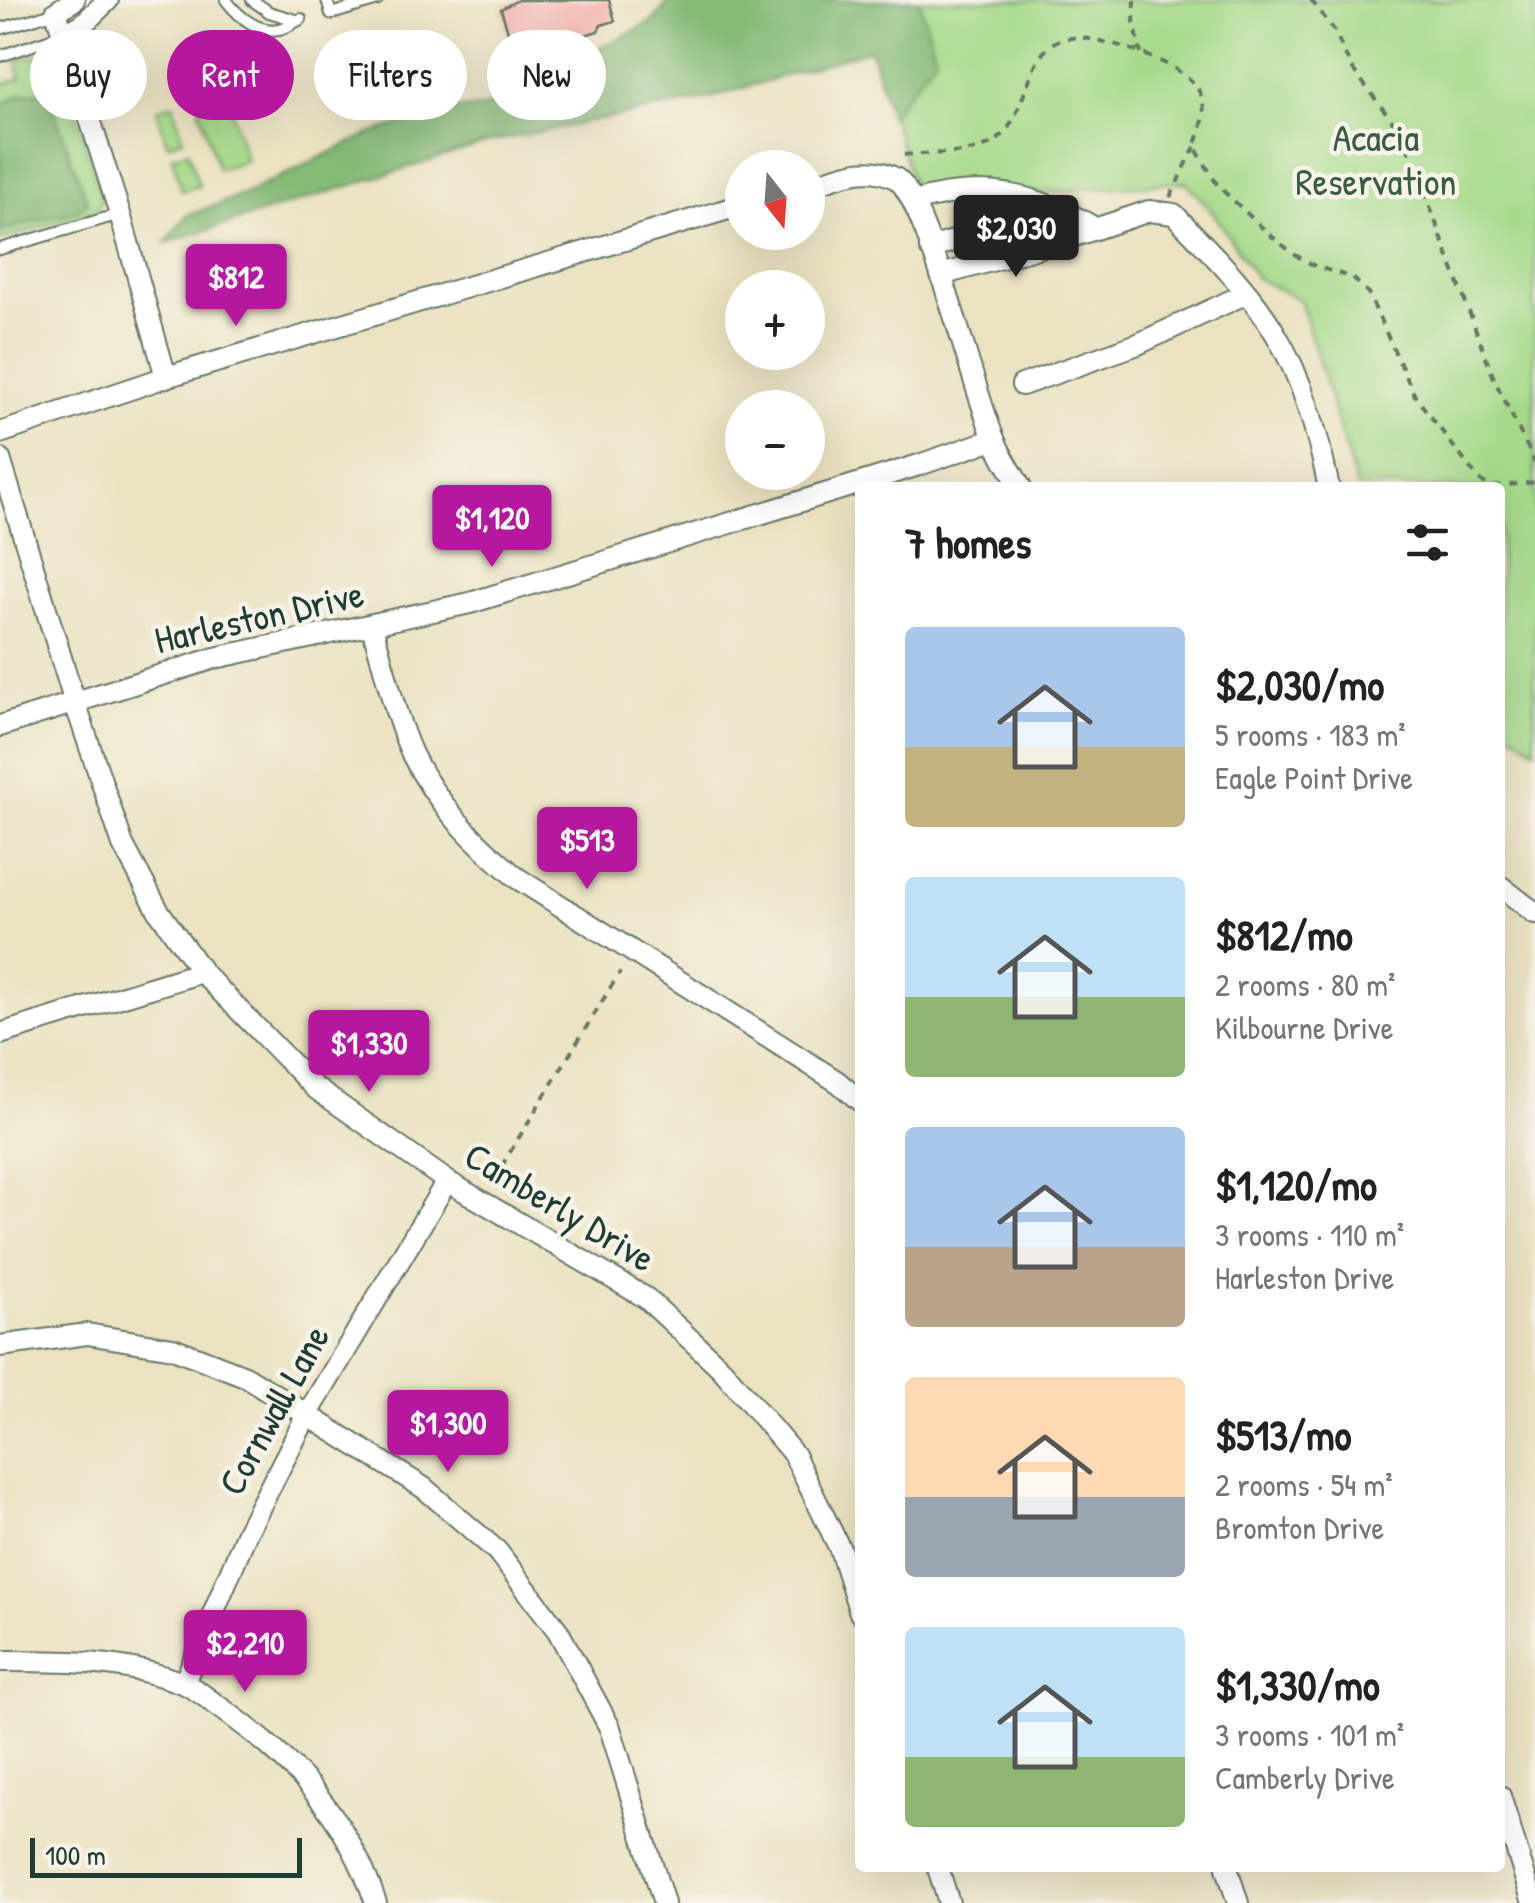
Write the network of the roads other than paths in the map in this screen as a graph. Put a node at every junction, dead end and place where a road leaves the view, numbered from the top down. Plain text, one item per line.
1 (108, 0) edge
2 (226, 0) edge
3 (252, 0) edge
4 (327, 0) edge
5 (378, 0) edge
6 (65, 6) edge
7 (0, 29) edge
8 (73, 30) edge
9 (30, 46) edge
10 (0, 56) edge
11 (90, 120) edge
12 (825, 181) edge
13 (914, 202) junction
14 (725, 210) edge
15 (120, 214) junction
16 (1085, 231) junction
17 (930, 248) junction
18 (0, 249) edge
19 (941, 275) junction
20 (1245, 294) junction
21 (166, 377) junction
22 (1022, 385) dead end
23 (0, 433) edge
24 (994, 439) junction
25 (0, 459) edge
26 (855, 482) edge
27 (856, 482) edge
28 (1018, 482) edge
29 (1327, 482) edge
30 (372, 626) junction
31 (74, 703) junction
32 (0, 726) edge
33 (1505, 890) edge
34 (1535, 913) edge
35 (202, 972) junction
36 (0, 1034) edge
37 (855, 1097) edge
38 (447, 1181) junction
39 (0, 1346) edge
40 (307, 1415) junction
41 (855, 1597) edge
42 (0, 1661) edge
43 (184, 1683) junction
44 (1505, 1812) edge
45 (939, 1872) edge
46 (1228, 1872) edge
47 (376, 1903) edge
48 (664, 1903) edge
49 (949, 1903) edge
50 (1238, 1903) edge
51 (1533, 1903) edge

1 - 8 street
2 - 3 lane
4 - 5 lane
6 - 7 lane
9 - 10 lane
11 - 15 street
12 - 13 street
13 - 16 street
13 - 17 street
14 - 21 street
15 - 18 lane
15 - 21 street
16 - 17 street
16 - 19 street
16 - 20 street
17 - 19 street
19 - 24 street
20 - 22 street
20 - 29 street
21 - 23 street
24 - 27 street, Harleston Drive
24 - 28 street
25 - 31 street, Camberly Drive
26 - 30 street, Harleston Drive
30 - 31 street, Harleston Drive
30 - 37 street
31 - 32 street, Harleston Drive
31 - 35 street, Camberly Drive
33 - 34 street
35 - 36 street
35 - 38 street, Camberly Drive
38 - 40 street, Cornwall Lane
38 - 41 street, Camberly Drive
39 - 40 street
40 - 43 street, Cornwall Lane
40 - 48 street
42 - 43 street
43 - 47 street
44 - 51 street
45 - 49 street
46 - 50 street

